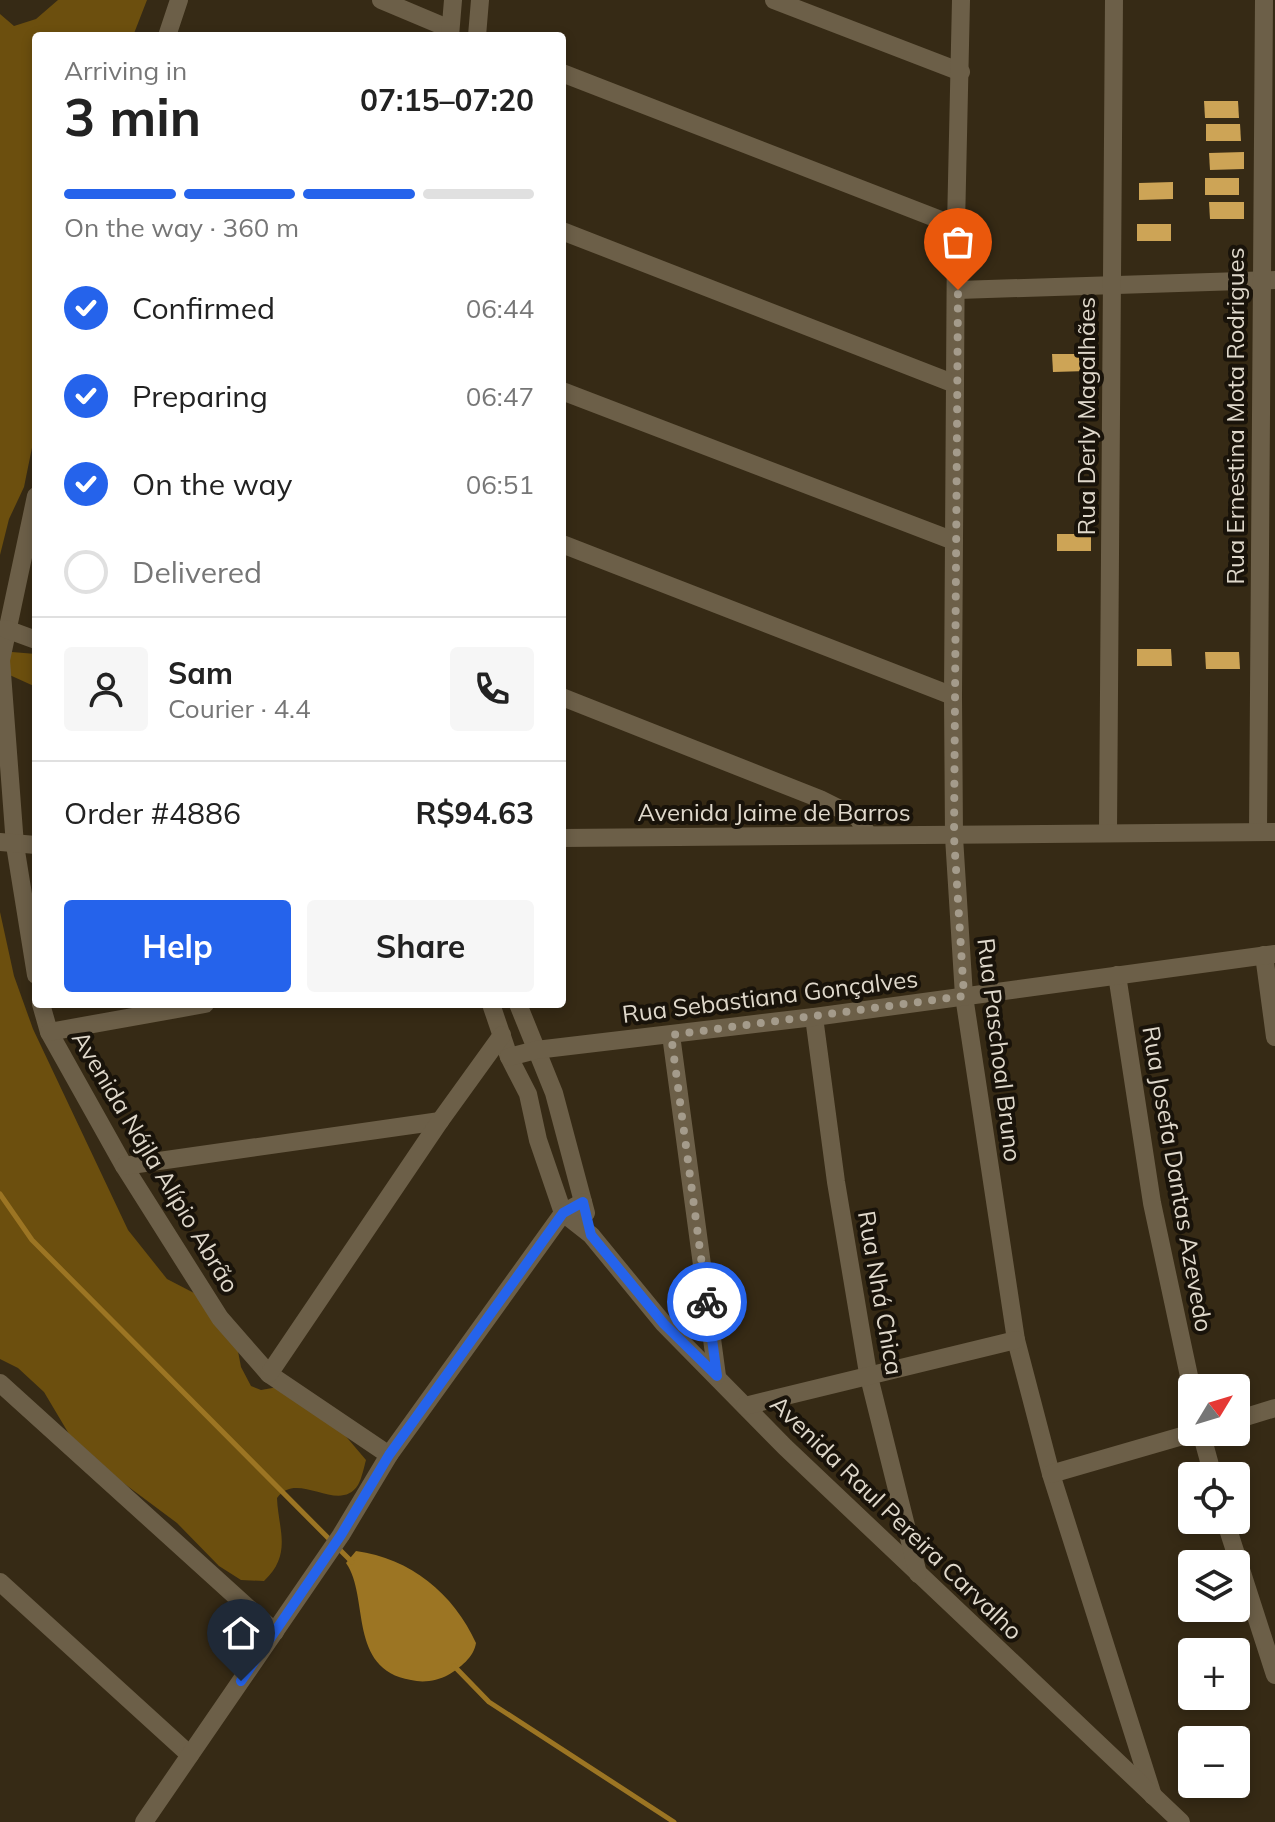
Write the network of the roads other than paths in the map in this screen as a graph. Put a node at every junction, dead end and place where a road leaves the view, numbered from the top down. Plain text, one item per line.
1 (179, 0) edge
2 (381, 0) edge
3 (453, 0) edge
4 (480, 0) edge
5 (774, 0) edge
6 (961, 0) edge
7 (1114, 0) edge
8 (1264, 0) edge
9 (168, 32) edge
10 (448, 32) edge
11 (450, 32) edge
12 (477, 32) edge
13 (961, 72) junction
14 (566, 75) edge
15 (956, 226) junction
16 (566, 233) edge
17 (1268, 280) edge
18 (1112, 286) junction
19 (958, 290) junction
20 (955, 384) junction
21 (566, 393) edge
22 (32, 514) edge
23 (954, 541) junction
24 (566, 546) edge
25 (6, 629) junction
26 (32, 639) edge
27 (1267, 669) edge
28 (953, 696) junction
29 (566, 699) edge
30 (1108, 832) junction
31 (1267, 832) edge
32 (868, 835) junction
33 (954, 837) junction
34 (566, 838) edge
35 (8, 844) edge
36 (32, 845) edge
37 (1269, 955) edge
38 (32, 956) edge
39 (1117, 975) junction
40 (964, 996) junction
41 (42, 1008) edge
42 (162, 1008) edge
43 (492, 1008) edge
44 (520, 1008) edge
45 (814, 1017) junction
46 (49, 1032) junction
47 (502, 1035) junction
48 (671, 1035) junction
49 (1275, 1037) edge
50 (536, 1050) junction
51 (509, 1057) junction
52 (440, 1121) junction
53 (124, 1166) junction
54 (583, 1202) junction
55 (563, 1213) junction
56 (591, 1235) junction
57 (1016, 1340) junction
58 (868, 1373) junction
59 (269, 1374) junction
60 (1189, 1374) edge
61 (717, 1376) junction
62 (0, 1383) edge
63 (745, 1406) junction
64 (1275, 1408) edge
65 (1250, 1416) edge
66 (1178, 1438) edge
67 (389, 1455) junction
68 (1051, 1474) junction
69 (1230, 1534) edge
70 (918, 1574) junction
71 (0, 1582) edge
72 (275, 1632) junction
73 (1275, 1675) edge
74 (190, 1755) junction
75 (1153, 1796) junction
76 (144, 1822) edge
77 (1181, 1822) edge

1 - 9 street
2 - 10 street
3 - 11 street
4 - 12 street
5 - 13 street
6 - 13 street, Rua Paschoal Bruno
7 - 18 street, Rua Derly Magalhães
8 - 17 street, Rua Ernestina Mota Rodrigues
13 - 15 street, Rua Paschoal Bruno
14 - 15 street
15 - 19 street, Rua Paschoal Bruno
16 - 20 street
17 - 18 street
17 - 27 street, Rua Ernestina Mota Rodrigues
18 - 19 street
18 - 30 street, Rua Derly Magalhães
19 - 20 street, Rua Paschoal Bruno
20 - 23 street, Rua Paschoal Bruno
21 - 23 street
22 - 25 street
23 - 28 street, Rua Paschoal Bruno
24 - 28 street
25 - 26 street
25 - 35 street
27 - 31 street, Rua Ernestina Mota Rodrigues
28 - 33 street, Rua Paschoal Bruno
29 - 32 street
30 - 31 street, Avenida Jaime de Barros
30 - 33 street, Avenida Jaime de Barros
32 - 33 street, Avenida Jaime de Barros
32 - 34 street, Avenida Jaime de Barros
33 - 40 street, Rua Paschoal Bruno
35 - 36 street
35 - 38 street
37 - 39 street, Rua Sebastiana Gonçalves
37 - 49 street
39 - 40 street, Rua Sebastiana Gonçalves
39 - 60 street, Rua Josefa Dantas Azevedo
40 - 45 street, Rua Sebastiana Gonçalves
40 - 57 street, Rua Paschoal Bruno
41 - 46 street, Avenida Nájla Alípio Abrão
42 - 46 street
43 - 47 street
44 - 50 street, Avenida Raul Pereira Carvalho
45 - 48 street, Rua Sebastiana Gonçalves
45 - 58 street, Rua Nhá Chica
46 - 53 street, Avenida Nájla Alípio Abrão
47 - 51 street
47 - 52 street
48 - 50 street, Rua Sebastiana Gonçalves
48 - 61 street
50 - 51 street, Rua Sebastiana Gonçalves
50 - 54 street, Avenida Raul Pereira Carvalho
51 - 55 street
52 - 53 street
52 - 59 street
53 - 59 street, Avenida Nájla Alípio Abrão
54 - 55 street
54 - 56 street, Avenida Raul Pereira Carvalho
55 - 56 street, Avenida Raul Pereira Carvalho
55 - 67 street
56 - 61 street, Avenida Raul Pereira Carvalho
57 - 58 street
57 - 68 street, Rua Paschoal Bruno
58 - 63 street
58 - 70 street, Rua Nhá Chica
59 - 67 street, Avenida Nájla Alípio Abrão
61 - 63 street, Avenida Raul Pereira Carvalho
62 - 72 street
63 - 70 street, Avenida Raul Pereira Carvalho
64 - 65 street
66 - 68 street
67 - 72 street
68 - 75 street, Rua Paschoal Bruno
69 - 73 street
70 - 75 street, Avenida Raul Pereira Carvalho
71 - 74 street
72 - 74 street
74 - 76 street
75 - 77 street, Avenida Raul Pereira Carvalho

